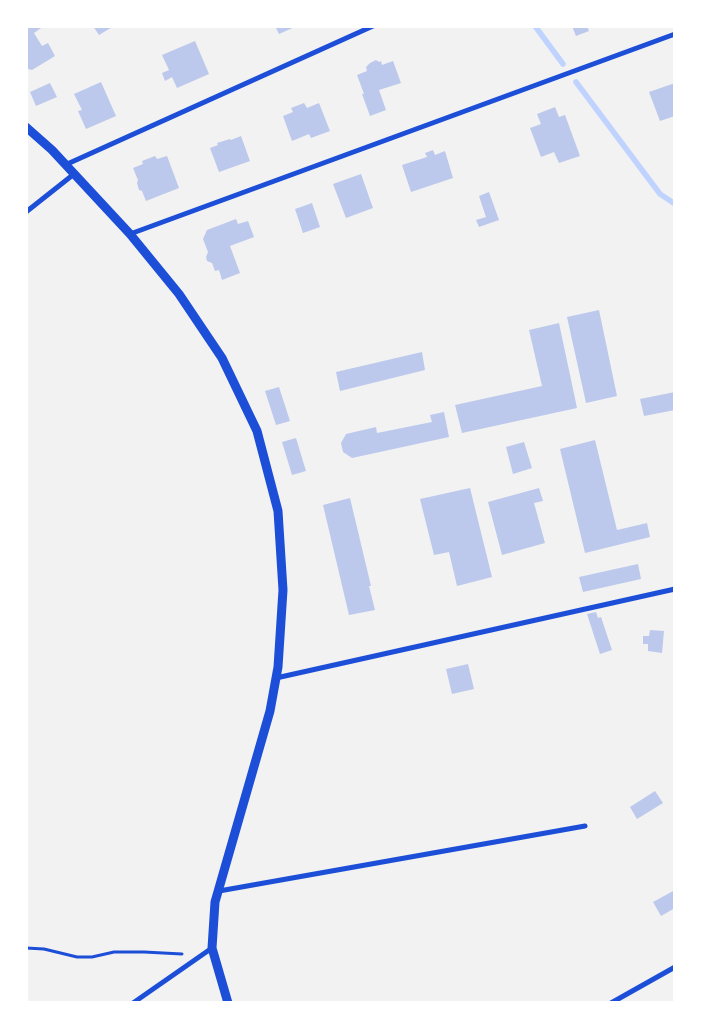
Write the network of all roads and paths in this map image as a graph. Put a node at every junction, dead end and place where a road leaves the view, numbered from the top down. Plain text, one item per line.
1 (373, 26) edge
2 (675, 34) edge
3 (26, 127) edge
4 (65, 165) junction
5 (74, 174) junction
6 (26, 212) edge
7 (130, 234) junction
8 (675, 589) edge
9 (276, 678) junction
10 (585, 826) dead end
11 (218, 891) junction
12 (26, 948) edge
13 (212, 948) junction
14 (201, 956) junction
15 (675, 967) edge
16 (133, 1003) edge
17 (228, 1003) edge
18 (610, 1003) edge

1 - 4 street
2 - 7 street
3 - 4 street
4 - 5 street
5 - 6 street
5 - 7 street
7 - 9 street
8 - 9 street
9 - 11 street
10 - 11 street
11 - 13 street
12 - 14 path
13 - 14 street
13 - 17 street
14 - 16 street
15 - 18 street

